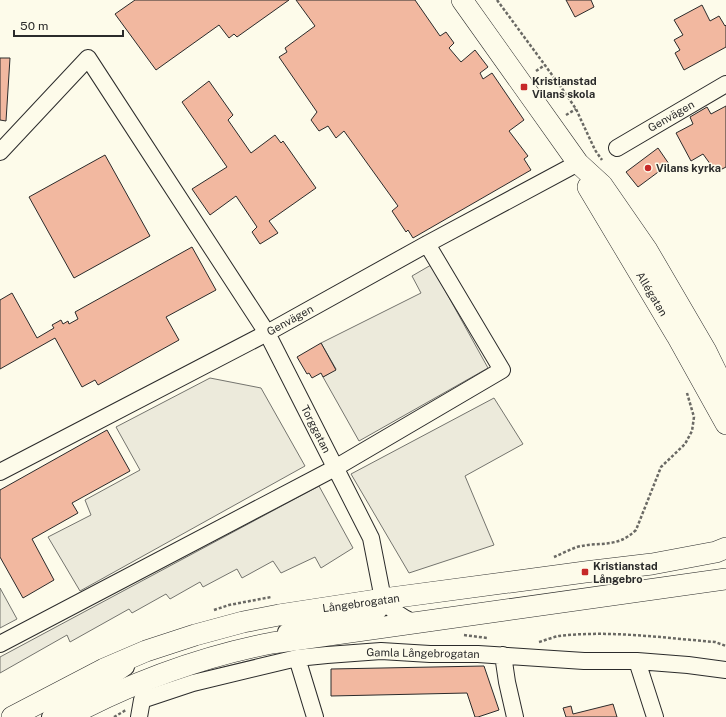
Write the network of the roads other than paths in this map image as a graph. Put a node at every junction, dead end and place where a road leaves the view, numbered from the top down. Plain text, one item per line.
1 (462, 0) edge
2 (726, 84) edge
3 (617, 148) dead end
4 (0, 152) edge
5 (578, 163) junction
6 (427, 244) junction
7 (267, 333) junction
8 (726, 392) edge
9 (726, 424) edge
10 (335, 468) junction
11 (0, 472) edge
12 (726, 548) edge
13 (726, 579) edge
14 (383, 599) junction
15 (414, 623) junction
16 (0, 644) edge
17 (244, 649) junction
18 (146, 651) junction
19 (503, 655) junction
20 (297, 658) junction
21 (637, 661) junction
22 (726, 670) edge
23 (12, 717) edge
24 (50, 717) edge
25 (67, 717) edge
26 (139, 717) edge
27 (315, 717) edge
28 (515, 717) edge
29 (655, 717) edge

1 - 5 main road, Allégatan
2 - 3 street, Genvägen
4 - 7 street, Torggatan
5 - 6 street, Genvägen
5 - 8 main road, Allégatan
5 - 9 main road, Allégatan
6 - 7 street, Genvägen
6 - 10 street
7 - 10 street, Torggatan
7 - 11 street, Genvägen
10 - 14 street, Torggatan
10 - 16 street
12 - 14 main road, Långebrogatan
13 - 15 main road
14 - 15 street
14 - 17 street
14 - 18 main road, Långebrogatan
15 - 17 main road
17 - 25 main road
18 - 23 main road, Långebrogatan
18 - 24 street
19 - 20 street, Gamla Långebrogatan
19 - 21 street, Gamla Långebrogatan
19 - 28 street
20 - 26 street, Gamla Långebrogatan
20 - 27 street
21 - 22 street, Gamla Långebrogatan
21 - 29 street

